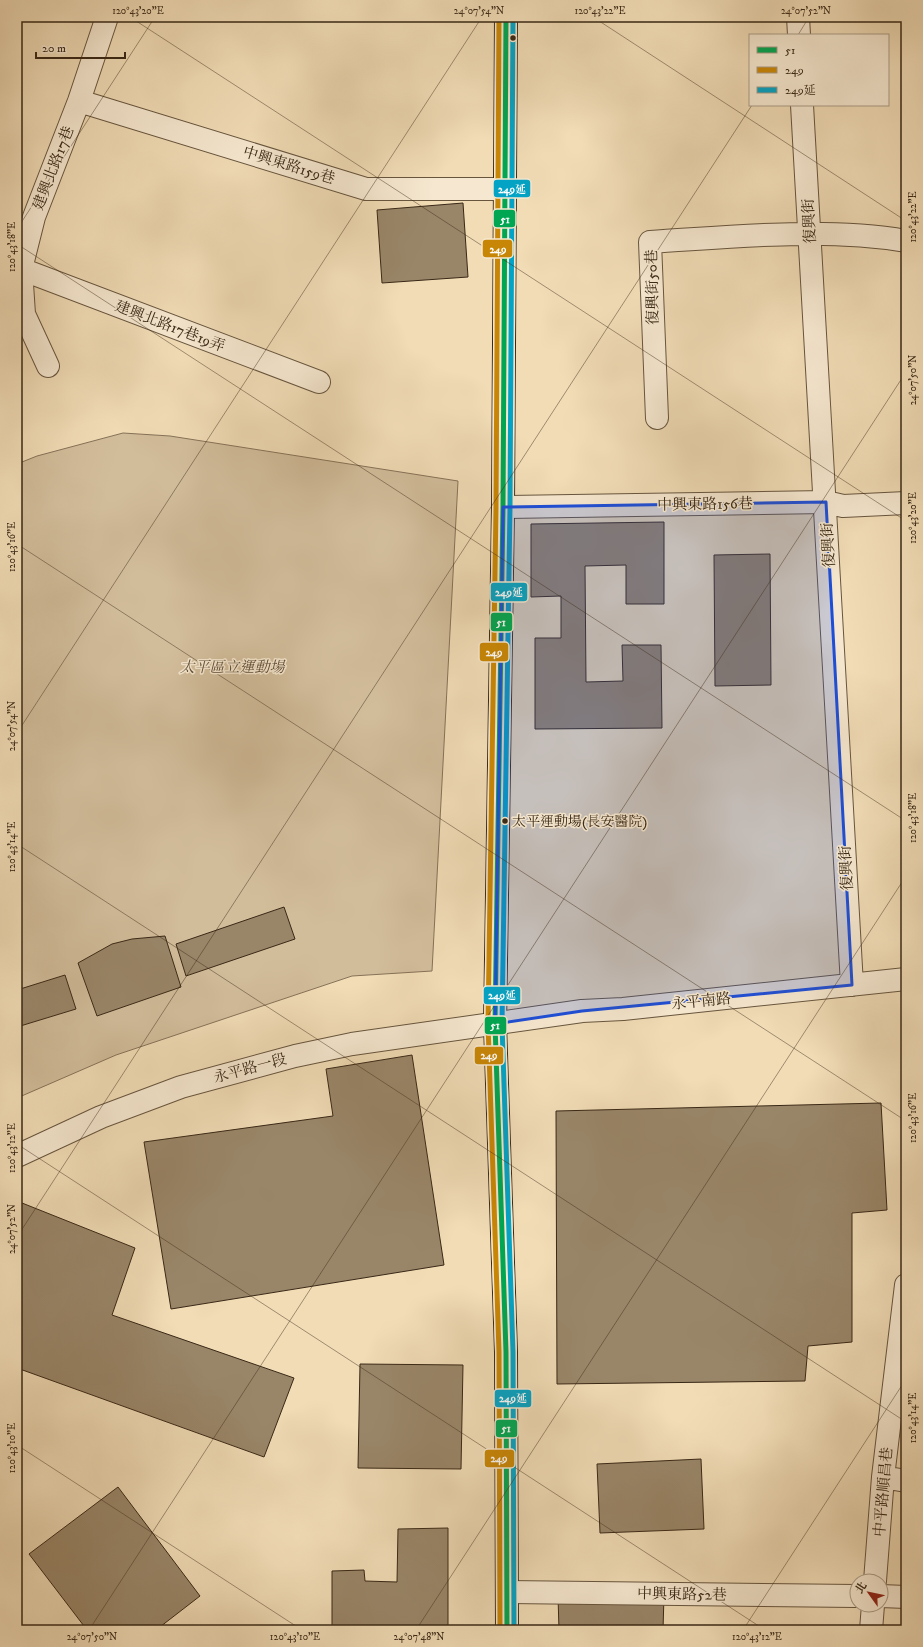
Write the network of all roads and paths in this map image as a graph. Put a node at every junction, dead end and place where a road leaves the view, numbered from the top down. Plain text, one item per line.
1 (107, 17) edge
2 (506, 17) edge
3 (798, 17) edge
4 (799, 34) edge
5 (79, 101) junction
6 (802, 106) edge
7 (505, 189) junction
8 (810, 234) junction
9 (906, 241) edge
10 (21, 269) junction
11 (48, 366) dead end
12 (319, 382) dead end
13 (656, 418) dead end
14 (826, 502) junction
15 (906, 503) edge
16 (504, 507) junction
17 (906, 979) edge
18 (852, 985) junction
19 (495, 1024) junction
20 (17, 1156) edge
21 (906, 1285) edge
22 (883, 1477) junction
23 (906, 1481) edge
24 (876, 1573) edge
25 (507, 1592) junction
26 (849, 1596) edge
27 (889, 1596) edge
28 (906, 1597) edge
29 (872, 1613) edge
30 (507, 1630) edge
31 (871, 1630) edge

1 - 5 street, 建興北路17巷
2 - 7 main road
3 - 4 street
5 - 7 street, 中興東路159巷
5 - 10 street, 建興北路17巷
6 - 8 street, 復興街
7 - 16 main road
8 - 9 street
8 - 13 street, 復興街50巷
8 - 14 street, 復興街
10 - 11 street, 建興北路17巷
10 - 12 street, 建興北路17巷19弄
14 - 15 street, 中興東路156巷
14 - 16 street, 中興東路156巷
14 - 18 street, 復興街
16 - 19 main road
17 - 18 street, 永平南路
18 - 19 street, 永平南路
19 - 20 street, 永平路一段
19 - 25 main road
21 - 22 street, 中平路順昌巷
22 - 23 street
22 - 24 street, 中平路順昌巷
25 - 26 street, 中興東路52巷
25 - 30 main road
27 - 28 street
29 - 31 street

